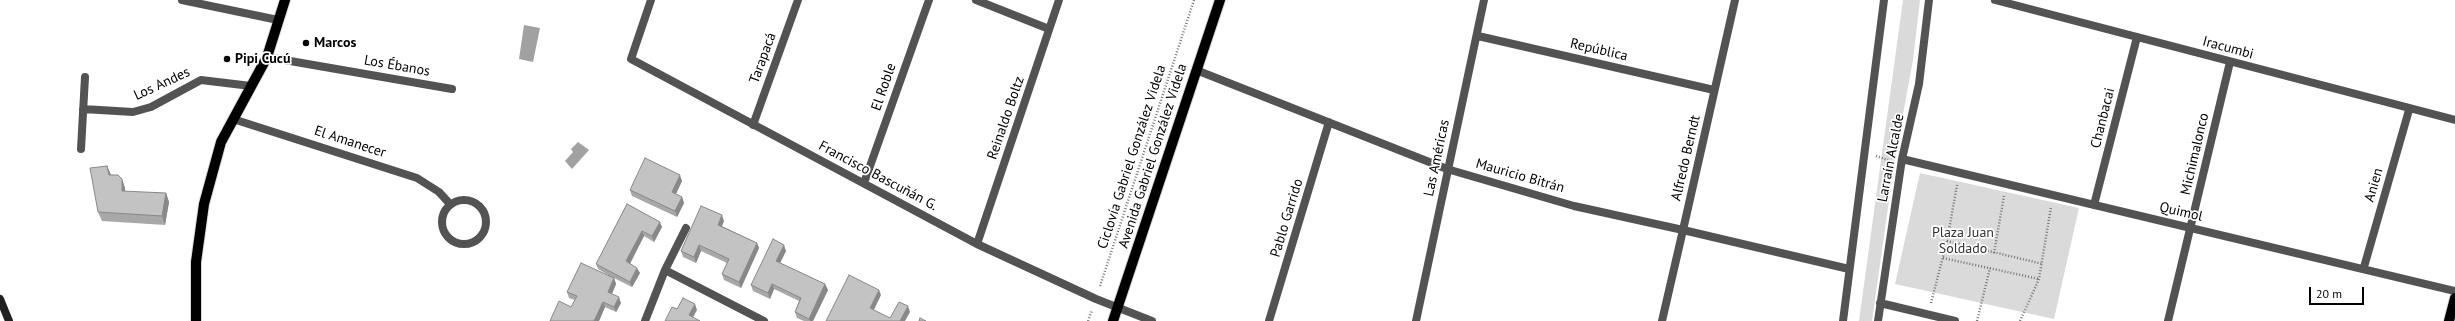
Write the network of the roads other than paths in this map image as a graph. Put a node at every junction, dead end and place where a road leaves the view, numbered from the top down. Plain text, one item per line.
1 (182, 0) edge
2 (285, 0) edge
3 (651, 0) edge
4 (798, 0) edge
5 (928, 0) edge
6 (976, 0) edge
7 (1058, 0) edge
8 (1220, 0) edge
9 (1484, 0) edge
10 (1735, 0) edge
11 (1884, 0) edge
12 (1929, 0) edge
13 (1995, 0) edge
14 (278, 20) junction
15 (1049, 29) junction
16 (1478, 36) junction
17 (2137, 37) junction
18 (266, 57) junction
19 (2230, 62) junction
20 (1196, 70) junction
21 (85, 77) dead end
22 (251, 86) junction
23 (452, 89) dead end
24 (1714, 90) junction
25 (83, 109) junction
26 (2409, 110) junction
27 (233, 119) junction
28 (2455, 120) edge
29 (1329, 122) junction
30 (753, 125) junction
31 (81, 149) dead end
32 (1901, 161) junction
33 (1447, 169) junction
34 (864, 184) junction
35 (450, 204) junction
36 (2094, 205) junction
37 (686, 228) dead end
38 (2191, 228) junction
39 (1682, 230) junction
40 (977, 244) junction
41 (2364, 267) junction
42 (1849, 269) junction
43 (665, 270) junction
44 (2455, 291) edge
45 (2455, 298) edge
46 (0, 300) edge
47 (1880, 303) junction
48 (1117, 307) junction
49 (9, 321) edge
50 (196, 321) edge
51 (645, 321) edge
52 (764, 321) edge
53 (1113, 321) edge
54 (1152, 321) edge
55 (1269, 321) edge
56 (1416, 321) edge
57 (1662, 321) edge
58 (1843, 321) edge
59 (1878, 321) edge
60 (1956, 321) edge
61 (2168, 321) edge
62 (2449, 321) edge

1 - 14 street
2 - 14 main road
3 - 30 street, Francisco Bascuñán G.
4 - 30 street, Tarapacá
5 - 34 street, El Roble
6 - 15 street
7 - 15 street, Reinaldo Boltz
8 - 20 main road, Avenida Gabriel González Videla
9 - 16 street, Las Américas
10 - 24 street, Alfredo Berndt
11 - 42 street, Larraín Alcalde
12 - 32 street, Larraín Alcalde
13 - 17 street, Iracumbi
14 - 18 main road
15 - 40 street, Reinaldo Boltz
16 - 24 street, República
16 - 33 street, Las Américas
17 - 19 street, Iracumbi
17 - 36 street, Chanbacai
18 - 22 main road
18 - 23 street, Los Ébanos
19 - 26 street, Iracumbi
19 - 38 street, Michimalonco
20 - 29 street, Mauricio Bitrán
20 - 48 main road, Avenida Gabriel González Videla
21 - 25 street
22 - 25 street, Los Andes
22 - 27 main road
24 - 39 street, Alfredo Berndt
25 - 31 street
26 - 28 street, Iracumbi
26 - 41 street, Anien
27 - 35 street, El Amanecer
27 - 50 main road
29 - 33 street, Mauricio Bitrán
29 - 55 street, Pablo Garrido
30 - 34 street, Francisco Bascuñán G.
32 - 36 street, Quimol
32 - 47 street, Larraín Alcalde
33 - 39 street, Mauricio Bitrán
33 - 56 street, Las Américas
34 - 40 street, Francisco Bascuñán G.
35 - 35 street
36 - 38 street, Quimol
37 - 43 street
38 - 41 street, Quimol
38 - 61 street, Michimalonco
39 - 42 street, Mauricio Bitrán
39 - 57 street, Alfredo Berndt
40 - 48 street, Francisco Bascuñán G.
41 - 44 street, Quimol
42 - 58 street, Larraín Alcalde
43 - 51 street
43 - 52 street
45 - 62 main road
46 - 49 main road
47 - 59 street, Larraín Alcalde
47 - 60 street
48 - 53 main road, Avenida Gabriel González Videla
48 - 54 street, Francisco Bascuñán G.

